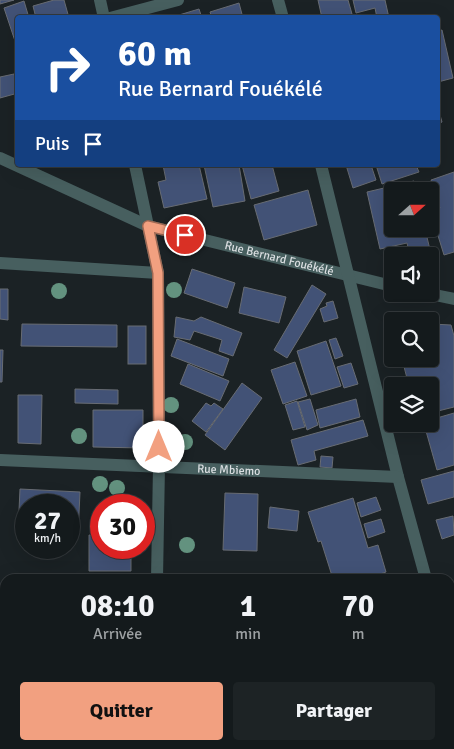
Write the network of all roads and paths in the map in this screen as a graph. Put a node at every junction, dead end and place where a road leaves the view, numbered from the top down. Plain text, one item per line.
1 (100, 0) edge
2 (178, 0) edge
3 (278, 0) edge
4 (103, 15) edge
5 (121, 15) edge
6 (282, 15) edge
7 (0, 158) edge
8 (15, 165) edge
9 (20, 167) edge
10 (135, 167) edge
11 (322, 167) edge
12 (148, 226) junction
13 (0, 262) edge
14 (158, 273) junction
15 (350, 276) junction
16 (384, 284) edge
17 (439, 296) edge
18 (454, 299) edge
19 (0, 460) edge
20 (159, 466) junction
21 (398, 477) junction
22 (157, 574) edge
23 (425, 574) edge

1 - 4 street
2 - 5 street
3 - 6 street
7 - 8 street, Rue Bernard Fouékélé
9 - 12 street, Rue Bernard Fouékélé
10 - 12 street
11 - 15 street
12 - 14 street
12 - 15 street, Rue Bernard Fouékélé
13 - 14 street
14 - 20 street
15 - 16 street, Rue Bernard Fouékélé
15 - 21 street
17 - 18 street
19 - 20 street, Rue Mbiemo
20 - 21 street, Rue Mbiemo
20 - 22 street
21 - 23 street

